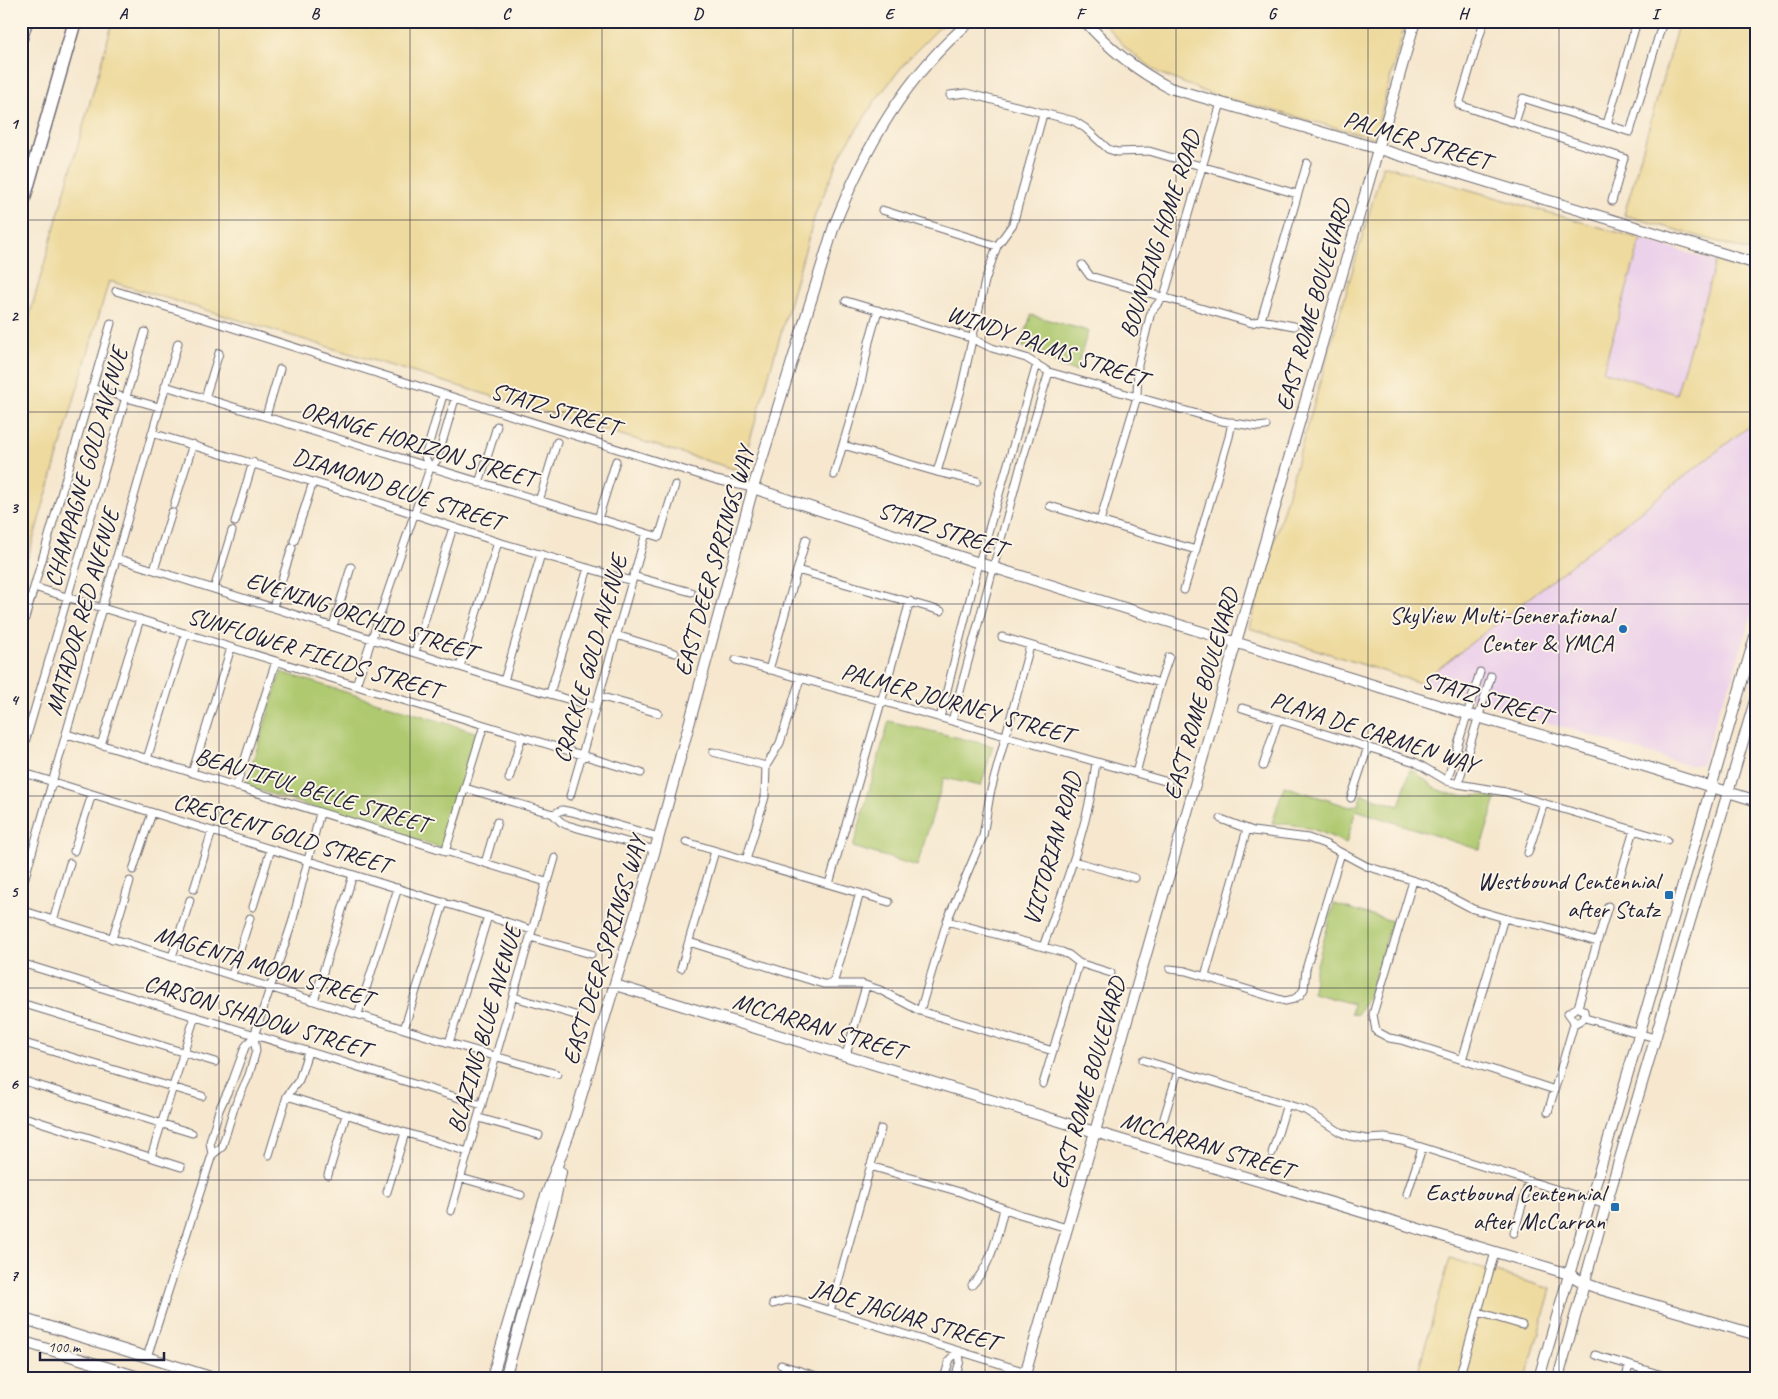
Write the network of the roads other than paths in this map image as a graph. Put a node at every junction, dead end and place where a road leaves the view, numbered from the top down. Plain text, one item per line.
1 (26, 21) edge
2 (75, 21) edge
3 (971, 21) edge
4 (1085, 21) edge
5 (1415, 21) edge
6 (1484, 21) edge
7 (1637, 21) edge
8 (1663, 21) edge
9 (21, 38) edge
10 (950, 95) dead end
11 (1221, 103) junction
12 (1043, 114) junction
13 (1515, 123) junction
14 (1606, 124) junction
15 (1379, 149) junction
16 (1307, 163) dead end
17 (1202, 166) junction
18 (1298, 194) junction
19 (1612, 201) dead end
20 (21, 209) edge
21 (882, 210) dead end
22 (997, 246) junction
23 (1757, 264) edge
24 (1082, 265) dead end
25 (116, 291) dead end
26 (1164, 296) junction
27 (846, 301) dead end
28 (878, 310) junction
29 (1261, 320) junction
30 (110, 323) dead end
31 (1294, 326) dead end
32 (144, 332) dead end
33 (972, 338) junction
34 (178, 343) dead end
35 (220, 352) dead end
36 (1037, 364) junction
37 (280, 369) dead end
38 (1049, 372) junction
39 (165, 386) junction
40 (91, 388) junction
41 (443, 395) junction
42 (125, 397) junction
43 (1137, 397) junction
44 (205, 398) junction
45 (455, 399) junction
46 (159, 407) junction
47 (266, 416) junction
48 (1232, 422) junction
49 (497, 426) dead end
50 (1266, 426) dead end
51 (152, 433) junction
52 (557, 442) dead end
53 (193, 444) junction
54 (843, 444) junction
55 (616, 461) dead end
56 (253, 462) junction
57 (430, 468) junction
58 (937, 472) junction
59 (834, 475) dead end
60 (978, 481) dead end
61 (312, 482) junction
62 (480, 483) junction
63 (675, 485) dead end
64 (754, 488) junction
65 (539, 501) junction
66 (1050, 506) dead end
67 (414, 514) junction
68 (598, 519) junction
69 (1100, 521) junction
70 (235, 522) dead end
71 (453, 527) junction
72 (232, 531) dead end
73 (646, 533) junction
74 (806, 538) dead end
75 (498, 542) junction
76 (1196, 550) junction
77 (541, 554) junction
78 (116, 558) junction
79 (979, 563) junction
80 (352, 567) dead end
81 (993, 567) junction
82 (588, 568) junction
83 (154, 570) junction
84 (797, 570) junction
85 (633, 579) junction
86 (34, 587) junction
87 (214, 589) junction
88 (1184, 590) dead end
89 (691, 592) dead end
90 (67, 597) junction
91 (910, 601) junction
92 (102, 608) junction
93 (273, 608) junction
94 (941, 611) dead end
95 (140, 619) junction
96 (333, 626) junction
97 (1757, 630) edge
98 (21, 632) edge
99 (186, 633) junction
100 (616, 635) junction
101 (1002, 637) dead end
102 (371, 638) junction
103 (1237, 642) junction
104 (1030, 646) junction
105 (231, 648) junction
106 (415, 652) junction
107 (675, 653) dead end
108 (1169, 657) dead end
109 (736, 660) dead end
110 (276, 661) junction
111 (460, 666) junction
112 (769, 670) junction
113 (1480, 672) dead end
114 (1491, 676) dead end
115 (800, 678) junction
116 (504, 681) junction
117 (1160, 683) junction
118 (356, 685) junction
119 (550, 693) junction
120 (1757, 694) edge
121 (599, 696) junction
122 (881, 701) junction
123 (595, 707) junction
124 (1242, 708) dead end
125 (658, 713) dead end
126 (1467, 714) junction
127 (1478, 717) junction
128 (940, 718) junction
129 (1278, 719) junction
130 (952, 722) junction
131 (484, 725) junction
132 (67, 734) junction
133 (522, 736) junction
134 (1006, 737) junction
135 (101, 745) junction
136 (1368, 747) junction
137 (713, 752) dead end
138 (582, 755) junction
139 (21, 756) edge
140 (147, 759) junction
141 (1096, 762) junction
142 (766, 766) junction
143 (1263, 766) dead end
144 (21, 772) edge
145 (192, 773) junction
146 (641, 773) dead end
147 (1136, 773) junction
148 (509, 779) dead end
149 (1447, 780) junction
150 (1168, 782) dead end
151 (53, 783) junction
152 (1458, 784) junction
153 (1711, 786) junction
154 (236, 787) junction
155 (465, 788) junction
156 (1728, 792) junction
157 (92, 794) junction
158 (570, 796) dead end
159 (1351, 798) dead end
160 (1757, 801) edge
161 (1544, 803) junction
162 (152, 813) junction
163 (320, 813) junction
164 (553, 814) junction
165 (1221, 819) dead end
166 (498, 822) dead end
167 (1247, 829) junction
168 (1634, 830) junction
169 (212, 831) junction
170 (659, 836) junction
171 (1667, 840) dead end
172 (686, 842) dead end
173 (271, 849) junction
174 (655, 850) junction
175 (74, 851) dead end
176 (715, 851) junction
177 (445, 852) junction
178 (1341, 853) junction
179 (1528, 853) dead end
180 (555, 858) dead end
181 (307, 860) junction
182 (746, 860) junction
183 (1073, 861) junction
184 (70, 863) dead end
185 (485, 863) junction
186 (133, 870) dead end
187 (354, 874) junction
188 (1135, 878) dead end
189 (1619, 880) dead end
190 (1413, 881) junction
191 (130, 882) dead end
192 (546, 882) junction
193 (829, 884) junction
194 (398, 888) junction
195 (194, 889) dead end
196 (21, 891) edge
197 (860, 893) junction
198 (190, 900) dead end
199 (444, 902) junction
200 (889, 902) dead end
201 (1608, 906) dead end
202 (252, 907) dead end
203 (21, 910) edge
204 (488, 916) junction
205 (250, 918) dead end
206 (1504, 918) junction
207 (53, 921) junction
208 (946, 921) junction
209 (531, 933) junction
210 (112, 939) junction
211 (689, 942) junction
212 (1597, 942) junction
213 (1043, 947) junction
214 (590, 954) dead end
215 (172, 957) junction
216 (21, 963) edge
217 (1079, 963) junction
218 (681, 968) dead end
219 (1170, 970) dead end
220 (1111, 972) dead end
221 (232, 975) junction
222 (1204, 976) junction
223 (833, 984) junction
224 (615, 985) junction
225 (866, 986) junction
226 (270, 988) junction
227 (514, 997) junction
228 (314, 1001) junction
229 (21, 1003) edge
230 (1578, 1008) junction
231 (920, 1011) junction
232 (358, 1014) junction
233 (574, 1015) dead end
234 (195, 1016) junction
235 (1585, 1018) junction
236 (1574, 1024) junction
237 (404, 1029) junction
238 (1639, 1033) junction
239 (254, 1036) junction
240 (1655, 1038) junction
241 (21, 1042) edge
242 (449, 1043) junction
243 (1053, 1050) junction
244 (308, 1052) junction
245 (183, 1053) junction
246 (846, 1055) junction
247 (496, 1057) junction
248 (1143, 1060) dead end
249 (1462, 1060) junction
250 (215, 1062) dead end
251 (1178, 1071) junction
252 (557, 1074) dead end
253 (21, 1080) edge
254 (1043, 1084) dead end
255 (172, 1088) junction
256 (1554, 1090) junction
257 (202, 1096) dead end
258 (287, 1096) junction
259 (1286, 1104) junction
260 (482, 1105) junction
261 (1548, 1112) dead end
262 (346, 1115) junction
263 (21, 1116) edge
264 (479, 1118) junction
265 (1164, 1118) dead end
266 (161, 1123) junction
267 (881, 1129) dead end
268 (192, 1132) dead end
269 (1095, 1132) junction
270 (406, 1133) junction
271 (539, 1135) dead end
272 (566, 1146) junction
273 (1422, 1148) junction
274 (468, 1152) junction
275 (1272, 1153) dead end
276 (212, 1155) junction
277 (269, 1155) dead end
278 (150, 1157) junction
279 (870, 1166) junction
280 (181, 1167) dead end
281 (328, 1175) dead end
282 (461, 1178) junction
283 (1529, 1181) junction
284 (387, 1192) dead end
285 (1407, 1194) dead end
286 (521, 1195) dead end
287 (1591, 1200) junction
288 (1606, 1205) junction
289 (1004, 1209) junction
290 (451, 1211) dead end
291 (1067, 1228) junction
292 (1514, 1233) dead end
293 (1495, 1252) junction
294 (1569, 1274) junction
295 (1584, 1284) junction
296 (972, 1285) dead end
297 (773, 1304) dead end
298 (830, 1311) junction
299 (1478, 1312) junction
300 (21, 1318) edge
301 (1522, 1325) dead end
302 (1757, 1335) edge
303 (21, 1341) edge
304 (959, 1351) junction
305 (1595, 1356) dead end
306 (147, 1357) junction
307 (781, 1365) dead end
308 (1630, 1365) junction
309 (1025, 1375) edge
310 (811, 1376) edge
311 (142, 1378) edge
312 (214, 1378) edge
313 (492, 1378) edge
314 (505, 1378) edge
315 (823, 1378) edge
316 (944, 1378) edge
317 (955, 1378) edge
318 (1459, 1378) edge
319 (1539, 1378) edge
320 (1558, 1378) edge
321 (1626, 1378) edge
322 (1672, 1378) edge

1 - 9 highway
2 - 20 highway
3 - 64 street, EAST DEER SPRINGS WAY
4 - 11 street, PALMER STREET
5 - 15 street, EAST ROME BOULEVARD
6 - 13 street
7 - 14 street
8 - 14 street
10 - 12 street
11 - 15 street, PALMER STREET
11 - 17 street, BOUNDING HOME ROAD
12 - 17 street
12 - 22 street
13 - 14 street
13 - 19 street
15 - 23 street, PALMER STREET
15 - 103 street, EAST ROME BOULEVARD
16 - 18 street
17 - 18 street
17 - 26 street, BOUNDING HOME ROAD
18 - 29 street
21 - 22 street
22 - 33 street
24 - 26 street
25 - 41 street, STATZ STREET
26 - 29 street
26 - 43 street, BOUNDING HOME ROAD
27 - 28 street, WINDY PALMS STREET
28 - 33 street, WINDY PALMS STREET
28 - 54 street
29 - 31 street
30 - 40 street
32 - 42 street, CHAMPAGNE GOLD AVENUE
33 - 36 street, WINDY PALMS STREET
33 - 58 street
34 - 39 street, MATADOR RED AVENUE
35 - 44 street
36 - 38 street, WINDY PALMS STREET
36 - 79 street
37 - 47 street
38 - 43 street, WINDY PALMS STREET
38 - 81 street
39 - 44 street, ORANGE HORIZON STREET
39 - 46 street, MATADOR RED AVENUE
40 - 42 street
40 - 86 street
41 - 45 street, STATZ STREET
41 - 57 street
42 - 46 street
42 - 90 street, CHAMPAGNE GOLD AVENUE
43 - 48 street, WINDY PALMS STREET
43 - 69 street, BOUNDING HOME ROAD
44 - 47 street, ORANGE HORIZON STREET
45 - 57 street
45 - 64 street, STATZ STREET
46 - 51 street, MATADOR RED AVENUE
47 - 57 street, ORANGE HORIZON STREET
48 - 50 street, WINDY PALMS STREET
48 - 76 street
49 - 62 street
51 - 53 street, DIAMOND BLUE STREET
51 - 78 street, MATADOR RED AVENUE
52 - 65 street
53 - 56 street, DIAMOND BLUE STREET
53 - 83 street
54 - 58 street
54 - 59 street
55 - 68 street
56 - 61 street, DIAMOND BLUE STREET
56 - 70 street
57 - 62 street, ORANGE HORIZON STREET
57 - 67 street
58 - 60 street
61 - 67 street, DIAMOND BLUE STREET
61 - 93 street
62 - 65 street, ORANGE HORIZON STREET
63 - 73 street, ORANGE HORIZON STREET
64 - 79 street, STATZ STREET
64 - 170 street, EAST DEER SPRINGS WAY
65 - 68 street, ORANGE HORIZON STREET
66 - 69 street
67 - 71 street, DIAMOND BLUE STREET
67 - 102 street
68 - 73 street, ORANGE HORIZON STREET
69 - 76 street
71 - 75 street, DIAMOND BLUE STREET
71 - 106 street
72 - 87 street
73 - 85 street, CRACKLE GOLD AVENUE
74 - 84 street
75 - 77 street, DIAMOND BLUE STREET
75 - 111 street
76 - 88 street
77 - 82 street, DIAMOND BLUE STREET
77 - 116 street
78 - 83 street, EVENING ORCHID STREET
78 - 92 street, MATADOR RED AVENUE
79 - 81 street, STATZ STREET
79 - 128 street
80 - 96 street
81 - 103 street, STATZ STREET
81 - 130 street
82 - 85 street, DIAMOND BLUE STREET
82 - 119 street
83 - 87 street, EVENING ORCHID STREET
84 - 91 street
84 - 112 street
85 - 89 street, DIAMOND BLUE STREET
85 - 100 street, CRACKLE GOLD AVENUE
86 - 90 street, SUNFLOWER FIELDS STREET
86 - 98 street
87 - 93 street, EVENING ORCHID STREET
90 - 92 street, SUNFLOWER FIELDS STREET
90 - 139 street, CHAMPAGNE GOLD AVENUE
91 - 94 street
91 - 122 street
92 - 95 street, SUNFLOWER FIELDS STREET
92 - 132 street, MATADOR RED AVENUE
93 - 96 street, EVENING ORCHID STREET
95 - 99 street, SUNFLOWER FIELDS STREET
95 - 135 street
96 - 102 street, EVENING ORCHID STREET
97 - 153 street
99 - 105 street, SUNFLOWER FIELDS STREET
99 - 140 street
100 - 107 street
100 - 121 street, CRACKLE GOLD AVENUE
101 - 104 street
102 - 106 street, EVENING ORCHID STREET
102 - 118 street
103 - 126 street, STATZ STREET
103 - 269 street, EAST ROME BOULEVARD
104 - 117 street
104 - 134 street
105 - 110 street, SUNFLOWER FIELDS STREET
105 - 145 street
106 - 111 street, EVENING ORCHID STREET
108 - 117 street
109 - 112 street, PALMER JOURNEY STREET
110 - 118 street, SUNFLOWER FIELDS STREET
110 - 154 street
111 - 116 street, EVENING ORCHID STREET
112 - 115 street, PALMER JOURNEY STREET
113 - 126 street
114 - 127 street
115 - 122 street, PALMER JOURNEY STREET
115 - 142 street
116 - 119 street, EVENING ORCHID STREET
117 - 147 street
118 - 131 street, SUNFLOWER FIELDS STREET
119 - 123 street, EVENING ORCHID STREET
120 - 156 street
121 - 123 street, CRACKLE GOLD AVENUE
121 - 125 street
122 - 128 street, PALMER JOURNEY STREET
122 - 193 street
123 - 138 street, CRACKLE GOLD AVENUE
124 - 129 street, PLAYA DE CARMEN WAY
126 - 127 street, STATZ STREET
126 - 149 street
127 - 152 street
127 - 153 street, STATZ STREET
128 - 130 street, PALMER JOURNEY STREET
129 - 136 street, PLAYA DE CARMEN WAY
129 - 143 street
130 - 134 street, PALMER JOURNEY STREET
131 - 133 street, SUNFLOWER FIELDS STREET
131 - 155 street
132 - 135 street, BEAUTIFUL BELLE STREET
132 - 151 street, MATADOR RED AVENUE
133 - 138 street, SUNFLOWER FIELDS STREET
133 - 148 street
134 - 141 street, PALMER JOURNEY STREET
134 - 208 street
135 - 140 street, BEAUTIFUL BELLE STREET
136 - 149 street, PLAYA DE CARMEN WAY
136 - 159 street
137 - 142 street
138 - 146 street, SUNFLOWER FIELDS STREET
138 - 158 street, CRACKLE GOLD AVENUE
140 - 145 street, BEAUTIFUL BELLE STREET
141 - 147 street, PALMER JOURNEY STREET
141 - 183 street, VICTORIAN ROAD
142 - 182 street
144 - 151 street, CRESCENT GOLD STREET
145 - 154 street, BEAUTIFUL BELLE STREET
147 - 150 street, PALMER JOURNEY STREET
149 - 152 street, PLAYA DE CARMEN WAY
151 - 157 street, CRESCENT GOLD STREET
151 - 196 street, MATADOR RED AVENUE
152 - 161 street, PLAYA DE CARMEN WAY
153 - 156 street, STATZ STREET
153 - 238 street
154 - 163 street, BEAUTIFUL BELLE STREET
155 - 164 street
155 - 177 street
156 - 160 street, STATZ STREET
156 - 240 street
157 - 162 street, CRESCENT GOLD STREET
157 - 175 street
161 - 168 street, PLAYA DE CARMEN WAY
161 - 179 street
162 - 169 street, CRESCENT GOLD STREET
162 - 186 street
163 - 177 street, BEAUTIFUL BELLE STREET
163 - 181 street
164 - 170 street
164 - 174 street
165 - 167 street
166 - 185 street
167 - 178 street
167 - 222 street
168 - 171 street, PLAYA DE CARMEN WAY
168 - 189 street
169 - 173 street, CRESCENT GOLD STREET
169 - 195 street
170 - 174 street, EAST DEER SPRINGS WAY
172 - 176 street
173 - 181 street, CRESCENT GOLD STREET
173 - 202 street
174 - 224 street, EAST DEER SPRINGS WAY
176 - 182 street
176 - 211 street
177 - 185 street, BEAUTIFUL BELLE STREET
178 - 190 street
178 - 222 street
180 - 192 street, BLAZING BLUE AVENUE
181 - 187 street, CRESCENT GOLD STREET
181 - 226 street
182 - 193 street
183 - 188 street
183 - 213 street, VICTORIAN ROAD
184 - 207 street
185 - 192 street, BEAUTIFUL BELLE STREET
187 - 194 street, CRESCENT GOLD STREET
187 - 228 street
190 - 206 street
190 - 249 street
191 - 210 street
192 - 209 street, BLAZING BLUE AVENUE
193 - 197 street
194 - 199 street, CRESCENT GOLD STREET
194 - 232 street
197 - 200 street
197 - 223 street
198 - 215 street
199 - 204 street, CRESCENT GOLD STREET
199 - 237 street
201 - 212 street
203 - 207 street, MAGENTA MOON STREET
204 - 209 street, CRESCENT GOLD STREET
204 - 242 street
205 - 221 street
206 - 212 street
206 - 249 street
207 - 210 street, MAGENTA MOON STREET
208 - 213 street
208 - 231 street
209 - 214 street, CRESCENT GOLD STREET
209 - 227 street, BLAZING BLUE AVENUE
210 - 215 street, MAGENTA MOON STREET
211 - 218 street
211 - 223 street
212 - 230 street
213 - 217 street
215 - 221 street, MAGENTA MOON STREET
216 - 234 street, CARSON SHADOW STREET
217 - 220 street
217 - 243 street
219 - 222 street
221 - 226 street, MAGENTA MOON STREET
223 - 225 street
224 - 246 street, MCCARRAN STREET
224 - 272 street, EAST DEER SPRINGS WAY
225 - 231 street
225 - 246 street
226 - 228 street, MAGENTA MOON STREET
226 - 239 street
227 - 233 street
227 - 247 street, BLAZING BLUE AVENUE
228 - 232 street, MAGENTA MOON STREET
229 - 245 street
230 - 235 street
230 - 236 street
231 - 243 street
232 - 237 street, MAGENTA MOON STREET
234 - 239 street, CARSON SHADOW STREET
234 - 245 street
235 - 236 street
235 - 238 street
236 - 256 street
237 - 242 street, MAGENTA MOON STREET
238 - 240 street
238 - 287 street
239 - 244 street, CARSON SHADOW STREET
239 - 276 street
239 - 276 street
240 - 288 street
241 - 255 street
242 - 247 street, MAGENTA MOON STREET
243 - 254 street
244 - 258 street
244 - 260 street, CARSON SHADOW STREET
245 - 250 street
245 - 255 street
246 - 269 street, MCCARRAN STREET
247 - 252 street, MAGENTA MOON STREET
247 - 260 street, BLAZING BLUE AVENUE
248 - 251 street
249 - 256 street
251 - 259 street
251 - 265 street
253 - 266 street
255 - 257 street
255 - 266 street
256 - 261 street
258 - 262 street
258 - 277 street
259 - 273 street
259 - 275 street
260 - 264 street, BLAZING BLUE AVENUE
262 - 270 street
262 - 281 street
263 - 278 street
264 - 271 street
264 - 274 street, BLAZING BLUE AVENUE
266 - 268 street
266 - 278 street
267 - 279 street
269 - 291 street, EAST ROME BOULEVARD
269 - 293 street, MCCARRAN STREET
270 - 274 street
270 - 284 street
272 - 313 street, EAST DEER SPRINGS WAY
272 - 314 street, EAST DEER SPRINGS WAY
273 - 283 street
273 - 285 street
274 - 282 street, BLAZING BLUE AVENUE
276 - 306 street
278 - 280 street
279 - 289 street
279 - 298 street
282 - 286 street
282 - 290 street, BLAZING BLUE AVENUE
283 - 287 street
283 - 292 street
287 - 288 street
287 - 294 street
288 - 295 street
289 - 291 street
289 - 296 street
291 - 309 street, EAST ROME BOULEVARD
293 - 294 street, MCCARRAN STREET
293 - 299 street
294 - 295 street, MCCARRAN STREET
294 - 319 street
295 - 302 street, MCCARRAN STREET
295 - 320 street
297 - 298 street, JADE JAGUAR STREET
298 - 304 street, JADE JAGUAR STREET
299 - 301 street
299 - 318 street
300 - 306 street
303 - 311 street
304 - 309 street, JADE JAGUAR STREET
304 - 316 street
304 - 317 street
305 - 308 street
306 - 312 street
307 - 310 street
308 - 321 street
308 - 322 street
310 - 315 street

